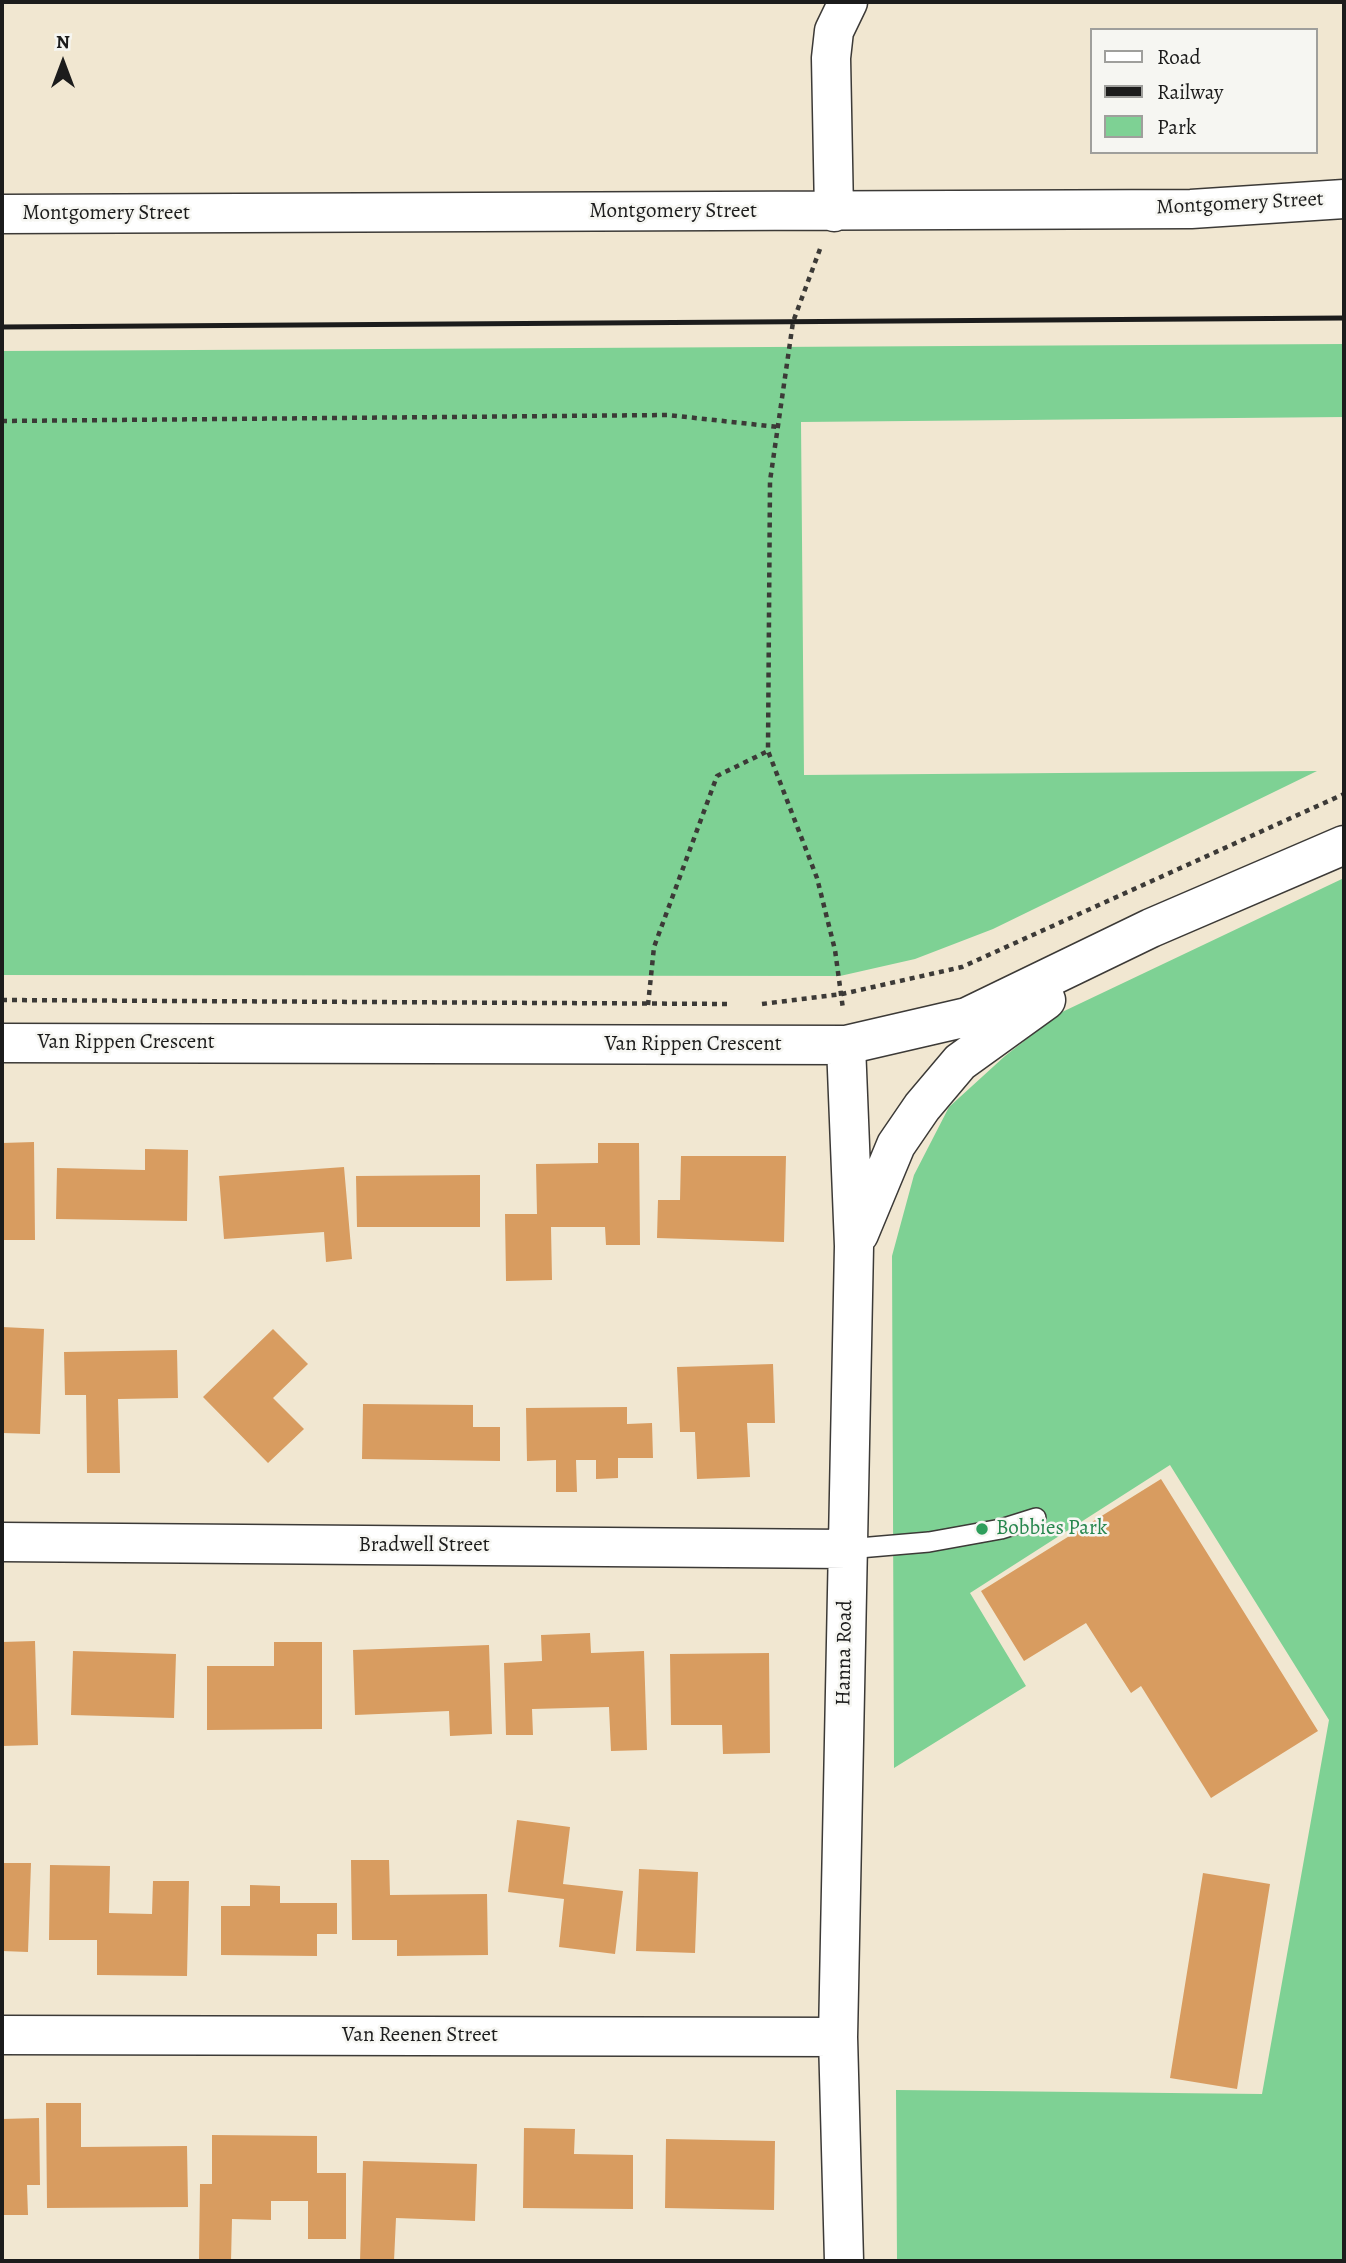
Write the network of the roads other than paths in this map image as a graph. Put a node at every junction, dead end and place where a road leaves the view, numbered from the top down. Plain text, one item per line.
1 (848, 2) edge
2 (1344, 199) edge
3 (834, 212) junction
4 (2, 214) edge
5 (1344, 845) edge
6 (1151, 928) junction
7 (2, 1043) edge
8 (846, 1045) junction
9 (854, 1246) junction
10 (1035, 1518) dead end
11 (2, 1542) edge
12 (847, 1549) junction
13 (2, 2035) edge
14 (838, 2037) junction
15 (844, 2261) edge

1 - 3 street
2 - 3 street, Montgomery Street
3 - 4 street, Montgomery Street
5 - 6 street, Van Rippen Crescent
6 - 8 street, Van Rippen Crescent
6 - 9 street
7 - 8 street, Van Rippen Crescent
8 - 9 street, Hanna Road
9 - 12 street, Hanna Road
10 - 12 lane
11 - 12 street, Bradwell Street
12 - 14 street, Hanna Road
13 - 14 street, Van Reenen Street
14 - 15 street, Hanna Road

